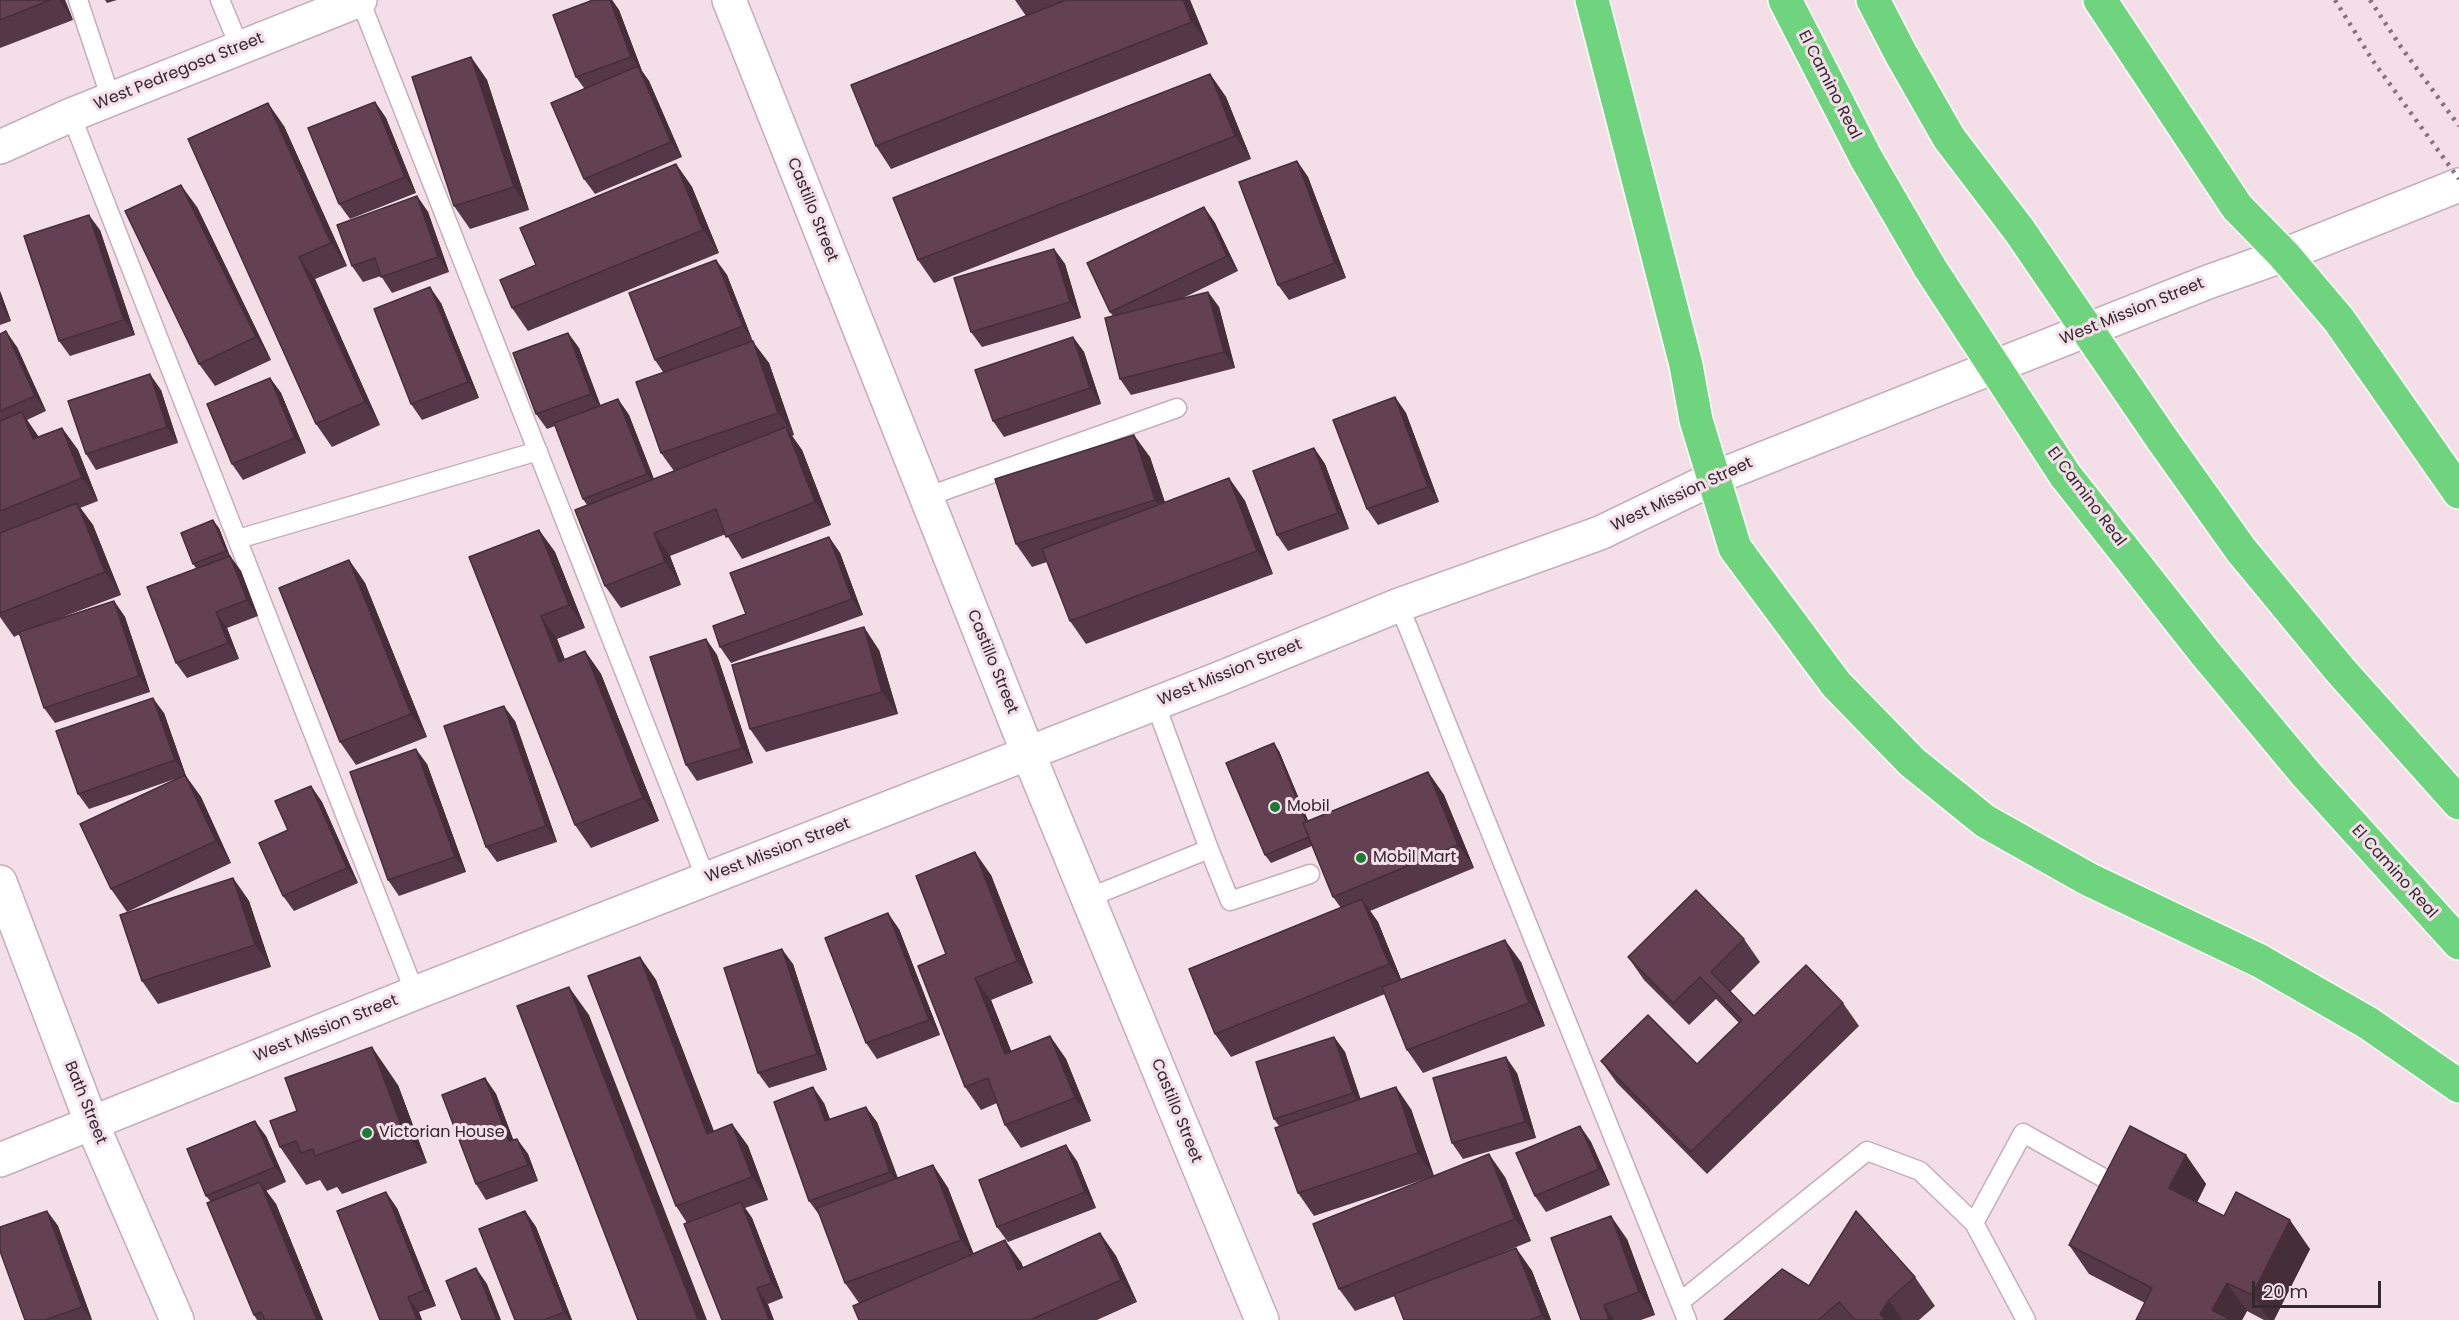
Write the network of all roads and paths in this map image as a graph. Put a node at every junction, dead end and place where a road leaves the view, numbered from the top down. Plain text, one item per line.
1 (78, 0) edge
2 (220, 0) edge
3 (360, 0) edge
4 (729, 0) edge
5 (1592, 0) edge
6 (1785, 0) edge
7 (1873, 0) edge
8 (2100, 0) edge
9 (240, 48) junction
10 (111, 99) junction
11 (71, 115) junction
12 (0, 147) edge
13 (2459, 184) edge
14 (2284, 255) junction
15 (1177, 408) dead end
16 (538, 451) junction
17 (1714, 478) junction
18 (2459, 492) edge
19 (926, 497) junction
20 (238, 539) junction
21 (1399, 605) junction
22 (1155, 703) junction
23 (1028, 753) junction
24 (2459, 803) edge
25 (1209, 849) junction
26 (1310, 874) edge
27 (706, 879) junction
28 (0, 882) edge
29 (1088, 898) junction
30 (2459, 943) edge
31 (415, 993) junction
32 (2459, 1086) edge
33 (92, 1124) junction
34 (0, 1160) edge
35 (2116, 1185) edge
36 (1974, 1223) junction
37 (1680, 1302) junction
38 (177, 1320) edge
39 (1262, 1320) edge
40 (1687, 1320) edge
41 (2026, 1320) edge

1 - 10 lane
2 - 9 lane
3 - 9 street, West Pedregosa Street
3 - 16 lane
4 - 19 street, Castillo Street
5 - 17 highway
6 - 30 highway, El Camino Real, bridge
7 - 24 highway, bridge
8 - 14 highway
9 - 10 street, West Pedregosa Street
10 - 11 street, West Pedregosa Street
11 - 12 street, West Pedregosa Street
11 - 20 lane
13 - 14 street, West Mission Street
14 - 17 street, West Mission Street
14 - 18 highway
15 - 19 lane
16 - 20 lane
16 - 27 lane
17 - 21 street, West Mission Street
17 - 32 highway
19 - 23 street, Castillo Street
20 - 31 lane
21 - 22 street, West Mission Street
21 - 37 lane
22 - 23 street, West Mission Street
22 - 25 lane
23 - 27 street, West Mission Street
23 - 29 street, Castillo Street
25 - 26 lane
25 - 29 lane
27 - 31 street, West Mission Street
28 - 33 street, Bath Street
29 - 39 street, Castillo Street
31 - 33 street, West Mission Street
33 - 34 street, West Mission Street
33 - 38 street, Bath Street
35 - 36 lane
36 - 37 lane
36 - 41 lane
37 - 40 lane

